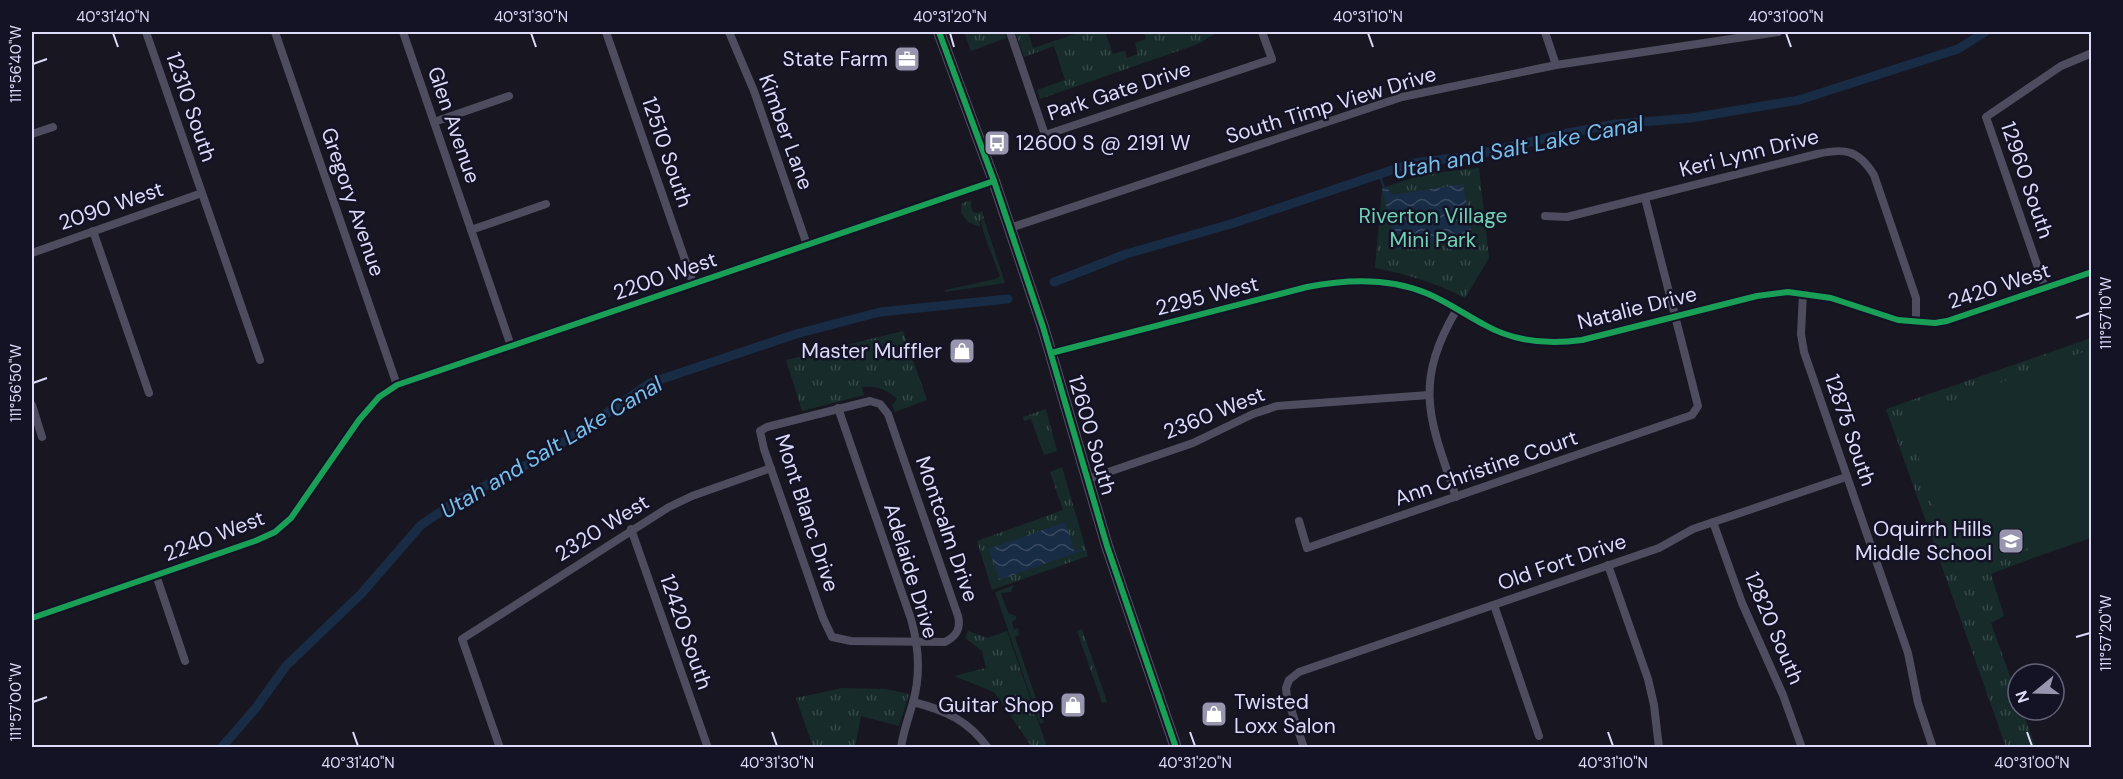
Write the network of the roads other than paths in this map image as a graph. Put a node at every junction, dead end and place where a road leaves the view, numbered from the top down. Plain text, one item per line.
1 (146, 32) edge
2 (275, 32) edge
3 (402, 32) edge
4 (606, 32) edge
5 (729, 32) edge
6 (939, 32) edge
7 (1010, 32) edge
8 (1263, 32) edge
9 (1545, 32) edge
10 (1778, 32) edge
11 (2091, 53) edge
12 (1556, 65) junction
13 (508, 96) dead end
14 (434, 122) junction
15 (53, 127) dead end
16 (32, 134) edge
17 (994, 181) junction
18 (202, 193) junction
19 (1645, 198) junction
20 (546, 204) dead end
21 (1545, 216) dead end
22 (1010, 228) junction
23 (471, 230) junction
24 (93, 231) junction
25 (807, 245) junction
26 (32, 253) edge
27 (2091, 272) edge
28 (1373, 281) joint
29 (693, 283) junction
30 (2045, 288) junction
31 (1803, 293) junction
32 (1457, 309) junction
33 (1675, 316) junction
34 (1916, 322) junction
35 (511, 346) junction
36 (1051, 353) junction
37 (260, 360) dead end
38 (397, 385) junction
39 (149, 393) dead end
40 (1429, 395) junction
41 (876, 402) joint
42 (32, 405) edge
43 (838, 408) junction
44 (360, 420) joint
45 (42, 437) dead end
46 (771, 468) junction
47 (1846, 477) junction
48 (1088, 479) junction
49 (1456, 497) junction
50 (1299, 521) dead end
51 (1713, 522) junction
52 (631, 529) junction
53 (1608, 565) junction
54 (156, 575) junction
55 (1494, 605) junction
56 (32, 618) edge
57 (917, 642) junction
58 (185, 661) dead end
59 (913, 702) junction
60 (1539, 736) dead end
61 (500, 747) edge
62 (708, 747) edge
63 (901, 747) edge
64 (988, 747) edge
65 (1176, 747) edge
66 (1304, 747) edge
67 (1659, 747) edge
68 (1802, 747) edge
69 (1934, 747) edge

1 - 18 street, 12310 South
2 - 38 street, Gregory Avenue
3 - 14 street, Glen Avenue
4 - 29 street, 12510 South
5 - 25 street, Kimber Lane
6 - 17 main road, 12600 South
7 - 8 street, Park Gate Drive
9 - 12 street
10 - 12 street, South Timp View Drive
11 - 30 street, 12960 South
12 - 22 street, South Timp View Drive
13 - 14 street
14 - 23 street, Glen Avenue
15 - 16 street
17 - 22 main road, 12600 South
17 - 25 street, 2200 West
18 - 24 street, 2090 West
18 - 37 street, 12310 South
19 - 21 street, Keri Lynn Drive
19 - 33 street
19 - 34 street, Keri Lynn Drive
20 - 23 street
22 - 36 main road, 12600 South
23 - 35 street, Glen Avenue
24 - 26 street, 2090 West
24 - 39 street
25 - 29 street, 2200 West
27 - 30 street, 2420 West
28 - 32 street, Natalie Drive
28 - 36 street, 2295 West
29 - 35 street, 2200 West
30 - 34 street, 2420 West
31 - 33 street, Natalie Drive
31 - 34 street, Natalie Drive
31 - 47 street, 12875 South
32 - 33 street, Natalie Drive
32 - 40 street
33 - 49 street, Ann Christine Court
35 - 38 street, 2200 West
36 - 48 main road, 12600 South
38 - 44 street, 2200 West
40 - 48 street, 2360 West
40 - 49 street
41 - 43 street, Mont Blanc Drive
41 - 57 street, Montcalm Drive
42 - 45 street
43 - 46 street, Mont Blanc Drive
43 - 57 street, Adelaide Drive
44 - 54 street, 2240 West
46 - 52 street, 2320 West
46 - 57 street, Mont Blanc Drive
47 - 51 street, Old Fort Drive
47 - 69 street, 12875 South
48 - 65 main road, 12600 South
49 - 50 street, Ann Christine Court
51 - 53 street, Old Fort Drive
51 - 68 street, 12820 South
52 - 61 street, 2320 West
52 - 62 street, 12420 South
53 - 55 street, Old Fort Drive
53 - 67 street
54 - 56 street, 2240 West
54 - 58 street
55 - 60 street
55 - 66 street, Old Fort Drive
57 - 59 street, Adelaide Drive
59 - 63 street, Adelaide Drive
59 - 64 street

